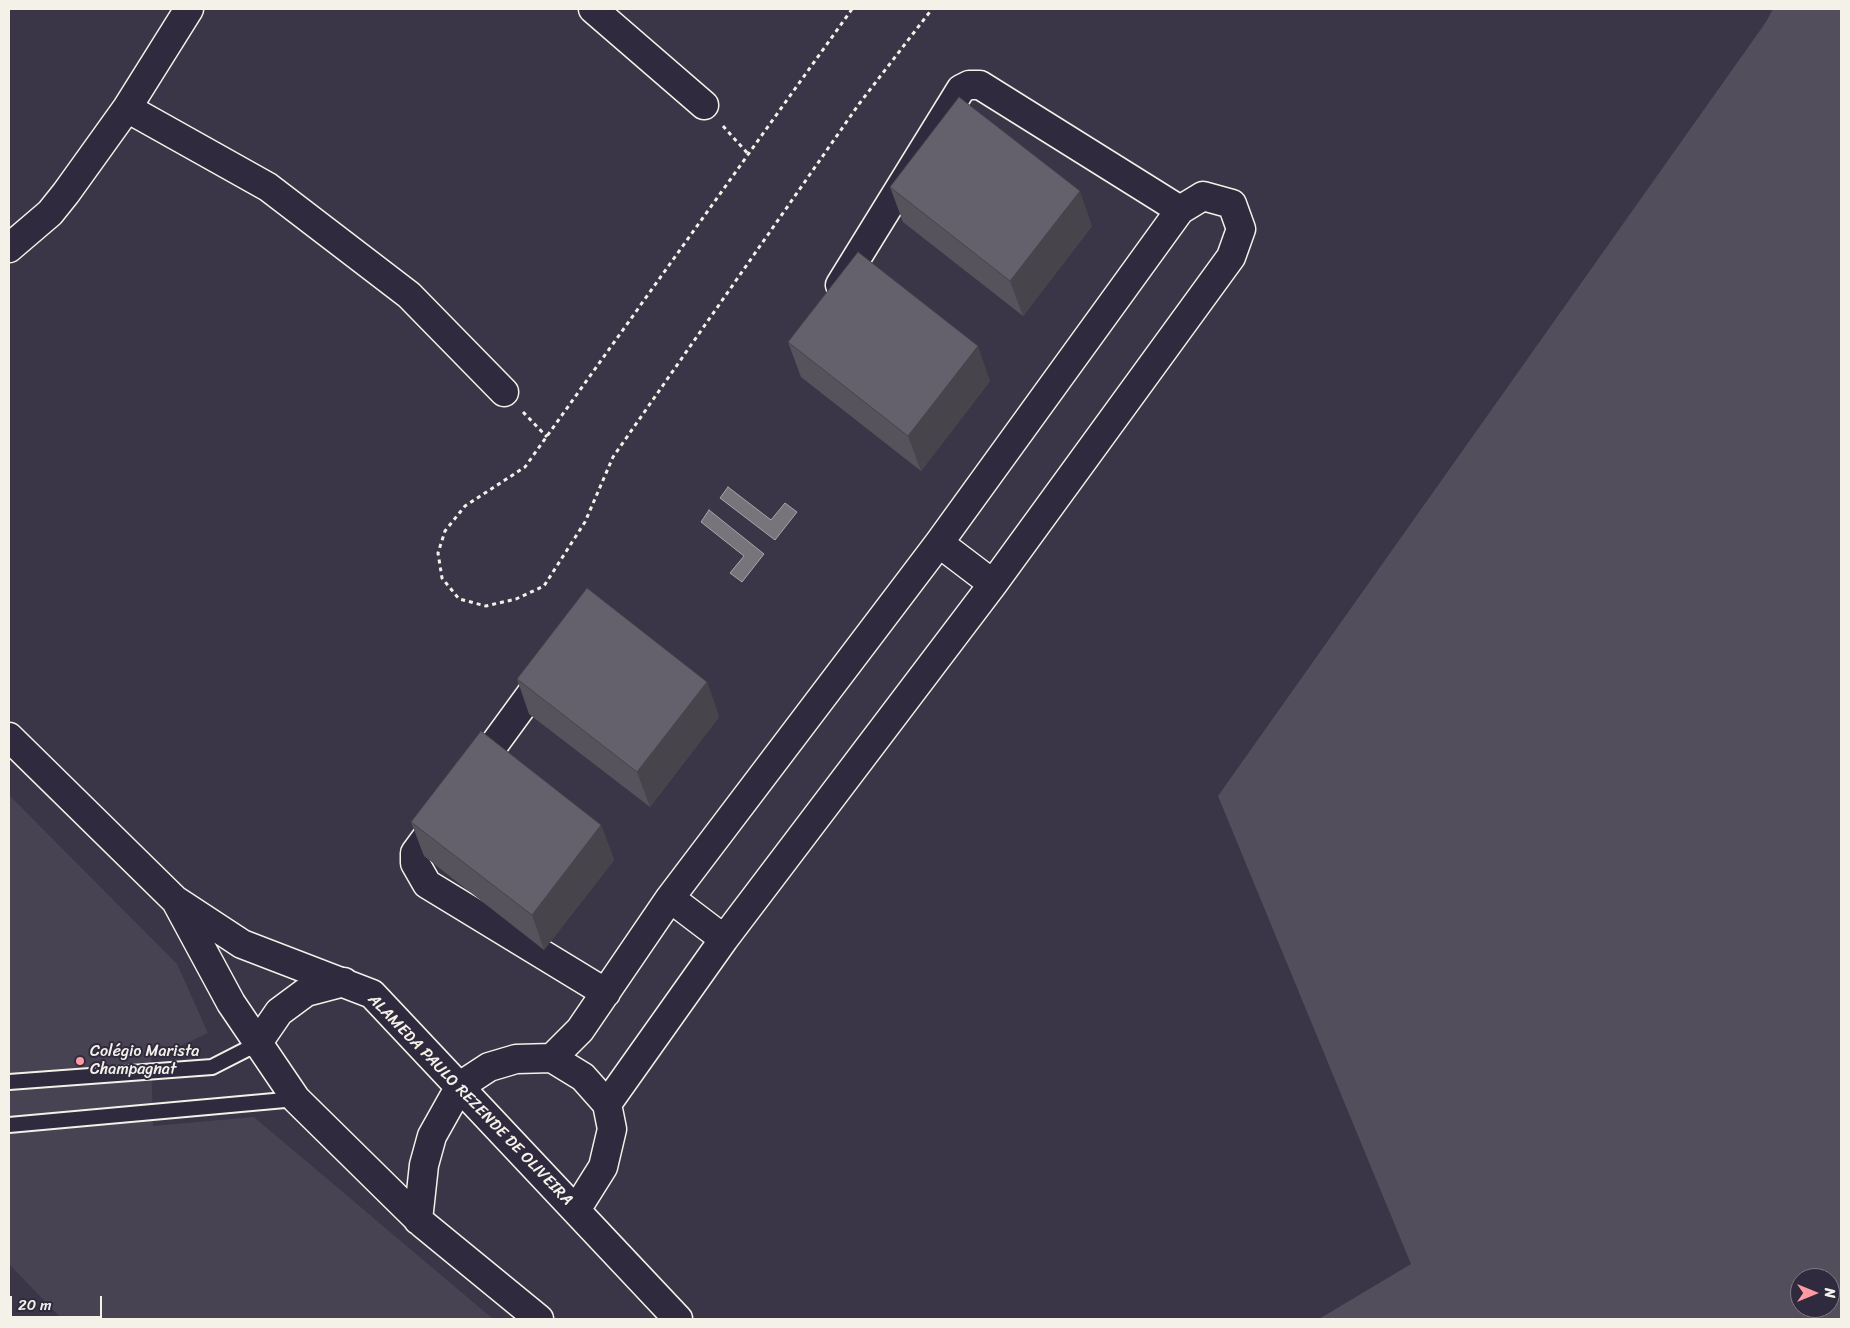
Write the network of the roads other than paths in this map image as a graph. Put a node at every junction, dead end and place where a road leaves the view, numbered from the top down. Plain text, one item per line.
1 (189, 9) edge
2 (593, 9) edge
3 (704, 105) road end
4 (126, 108) junction
5 (1180, 210) junction
6 (9, 248) edge
7 (824, 309) edge
8 (504, 392) dead end
9 (939, 543) junction
10 (993, 584) junction
11 (562, 652) edge
12 (9, 736) edge
13 (670, 898) junction
14 (175, 900) junction
15 (724, 939) junction
16 (344, 982) junction
17 (606, 993) junction
18 (257, 1044) junction
19 (552, 1058) junction
20 (9, 1082) edge
21 (460, 1086) junction
22 (296, 1099) junction
23 (607, 1104) junction
24 (9, 1125) edge
25 (576, 1210) junction
26 (418, 1220) junction
27 (539, 1319) edge
28 (678, 1319) edge

1 - 4 street
2 - 3 street
4 - 6 street
4 - 8 street
5 - 7 street
5 - 9 street
5 - 10 street
9 - 10 street
9 - 13 street
10 - 15 street
11 - 17 street
12 - 14 street, ALAMEDA PAULO REZENDE DE OLIVEIRA
13 - 15 street
13 - 17 street
14 - 16 street, ALAMEDA PAULO REZENDE DE OLIVEIRA
14 - 18 street, ALAMEDA PAULO REZENDE DE OLIVEIRA
15 - 23 street
16 - 18 street
16 - 21 street, ALAMEDA PAULO REZENDE DE OLIVEIRA
17 - 19 street
18 - 20 lane
18 - 22 street, ALAMEDA PAULO REZENDE DE OLIVEIRA
19 - 21 street
19 - 23 street
21 - 25 street, ALAMEDA PAULO REZENDE DE OLIVEIRA
21 - 26 street
22 - 24 lane
22 - 26 street, ALAMEDA PAULO REZENDE DE OLIVEIRA
23 - 25 street
25 - 28 street, ALAMEDA PAULO REZENDE DE OLIVEIRA
26 - 27 street, ALAMEDA PAULO REZENDE DE OLIVEIRA

